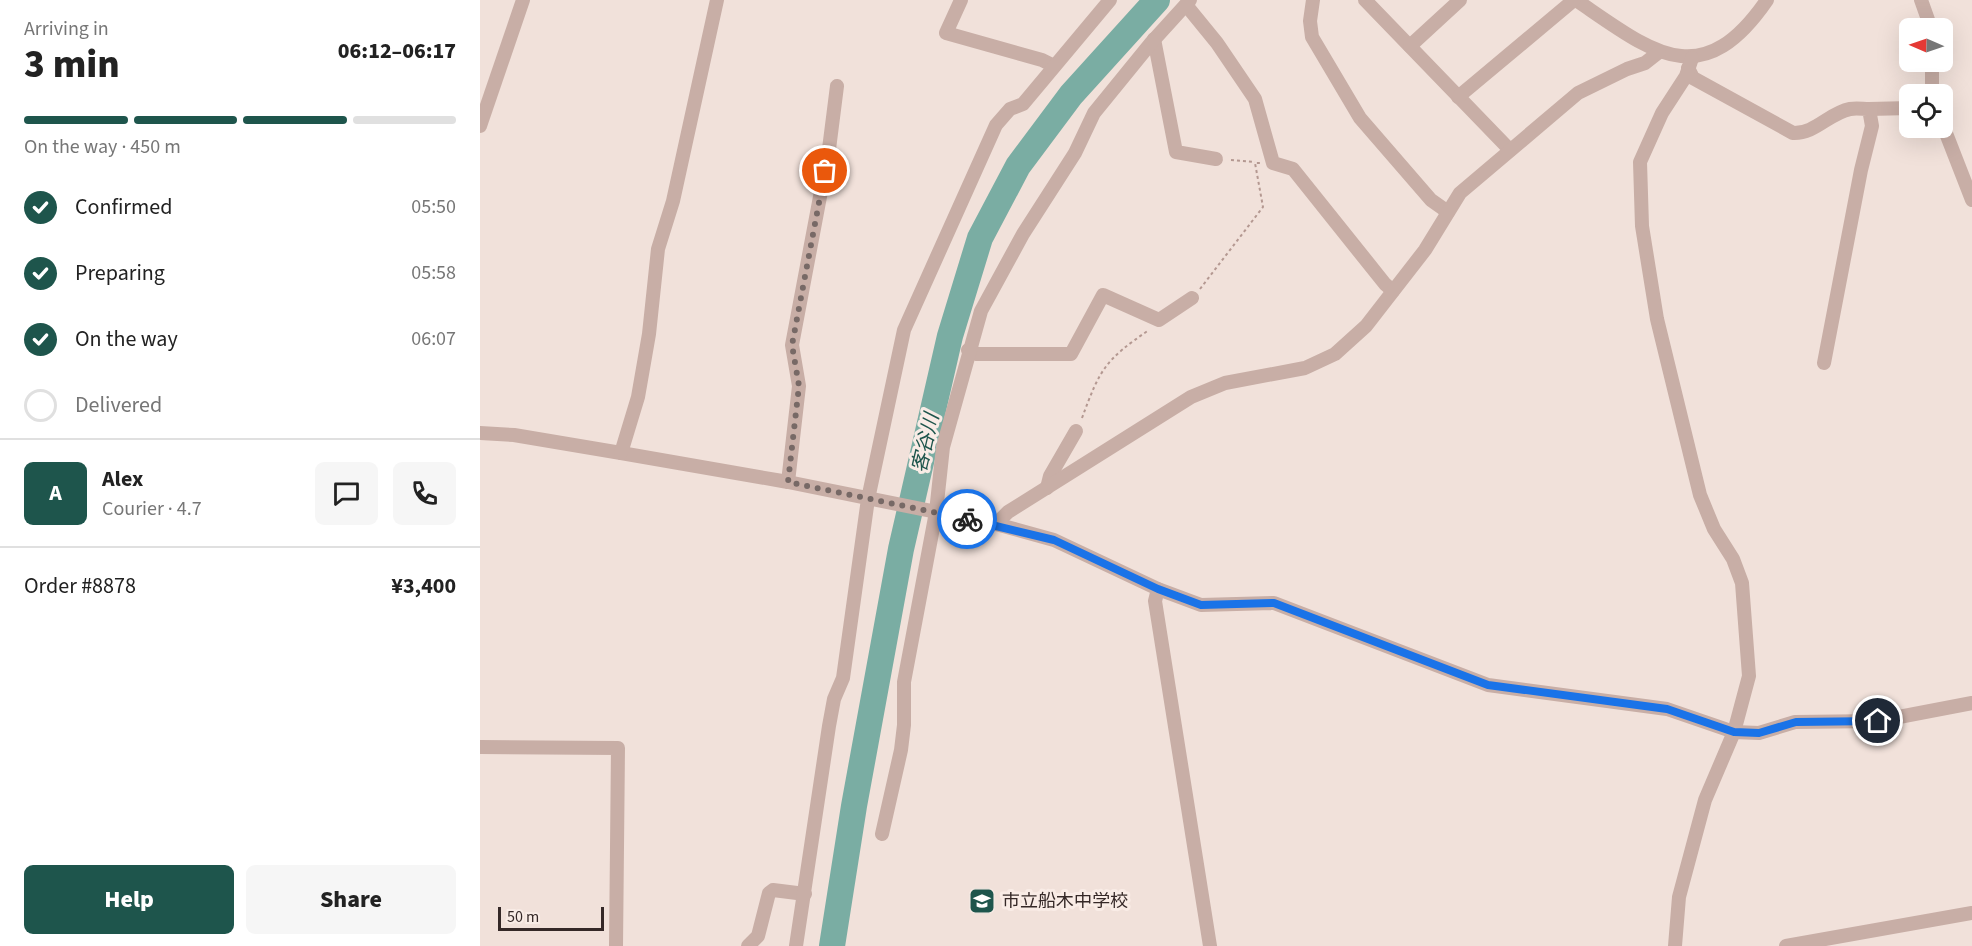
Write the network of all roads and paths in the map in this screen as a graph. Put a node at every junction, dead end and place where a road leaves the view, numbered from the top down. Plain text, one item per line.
1 (523, 0) edge
2 (717, 0) edge
3 (961, 0) edge
4 (1110, 0) edge
5 (1313, 0) edge
6 (1365, 0) edge
7 (1460, 0) edge
8 (1575, 0) edge
9 (1767, 0) edge
10 (1921, 0) edge
11 (1188, 2) edge
12 (1927, 18) edge
13 (1154, 39) junction
14 (1410, 46) junction
15 (1659, 52) junction
16 (1690, 63) junction
17 (1054, 66) junction
18 (837, 86) dead end
19 (1458, 97) junction
20 (1899, 108) edge
21 (1869, 109) junction
22 (480, 126) edge
23 (1948, 138) edge
24 (1510, 150) junction
25 (1216, 159) joint
26 (1255, 162) junction
27 (1273, 163) junction
28 (1972, 200) edge
29 (1448, 212) junction
30 (1393, 291) junction
31 (1192, 298) joint
32 (1159, 320) junction
33 (968, 350) junction
34 (1824, 363) dead end
35 (1076, 431) joint
36 (480, 433) edge
37 (621, 453) junction
38 (788, 482) junction
39 (1047, 488) junction
40 (871, 499) junction
41 (932, 512) junction
42 (996, 524) junction
43 (1158, 589) junction
44 (1972, 703) edge
45 (1734, 732) junction
46 (480, 747) edge
47 (882, 834) dead end
48 (805, 894) junction
49 (1972, 913) edge
50 (616, 946) edge
51 (748, 946) edge
52 (796, 946) edge
53 (1210, 946) edge
54 (1675, 946) edge
55 (1786, 946) edge

1 - 22 street
2 - 37 street
3 - 17 street
4 - 17 street
5 - 29 street
6 - 14 street
7 - 14 street
8 - 15 street
8 - 19 street
9 - 16 street
10 - 12 street
11 - 13 street
11 - 27 street
13 - 25 street
13 - 33 street
14 - 19 street
15 - 16 street
15 - 24 street
16 - 21 street
16 - 45 street
17 - 40 street
18 - 38 street
19 - 24 street
20 - 21 street
21 - 34 street
23 - 28 street
24 - 29 street
25 - 26 path
26 - 27 path
26 - 31 path
27 - 30 street
29 - 30 street
30 - 39 street
31 - 32 street
32 - 33 street
32 - 35 path
33 - 41 street
35 - 39 street
36 - 37 street
37 - 38 street
38 - 40 street
39 - 42 street
40 - 41 street
40 - 48 street
41 - 42 street
41 - 47 street
42 - 43 street
43 - 45 street
43 - 53 street
44 - 45 street
45 - 54 street
46 - 50 street
48 - 51 street
48 - 52 street
49 - 55 street

